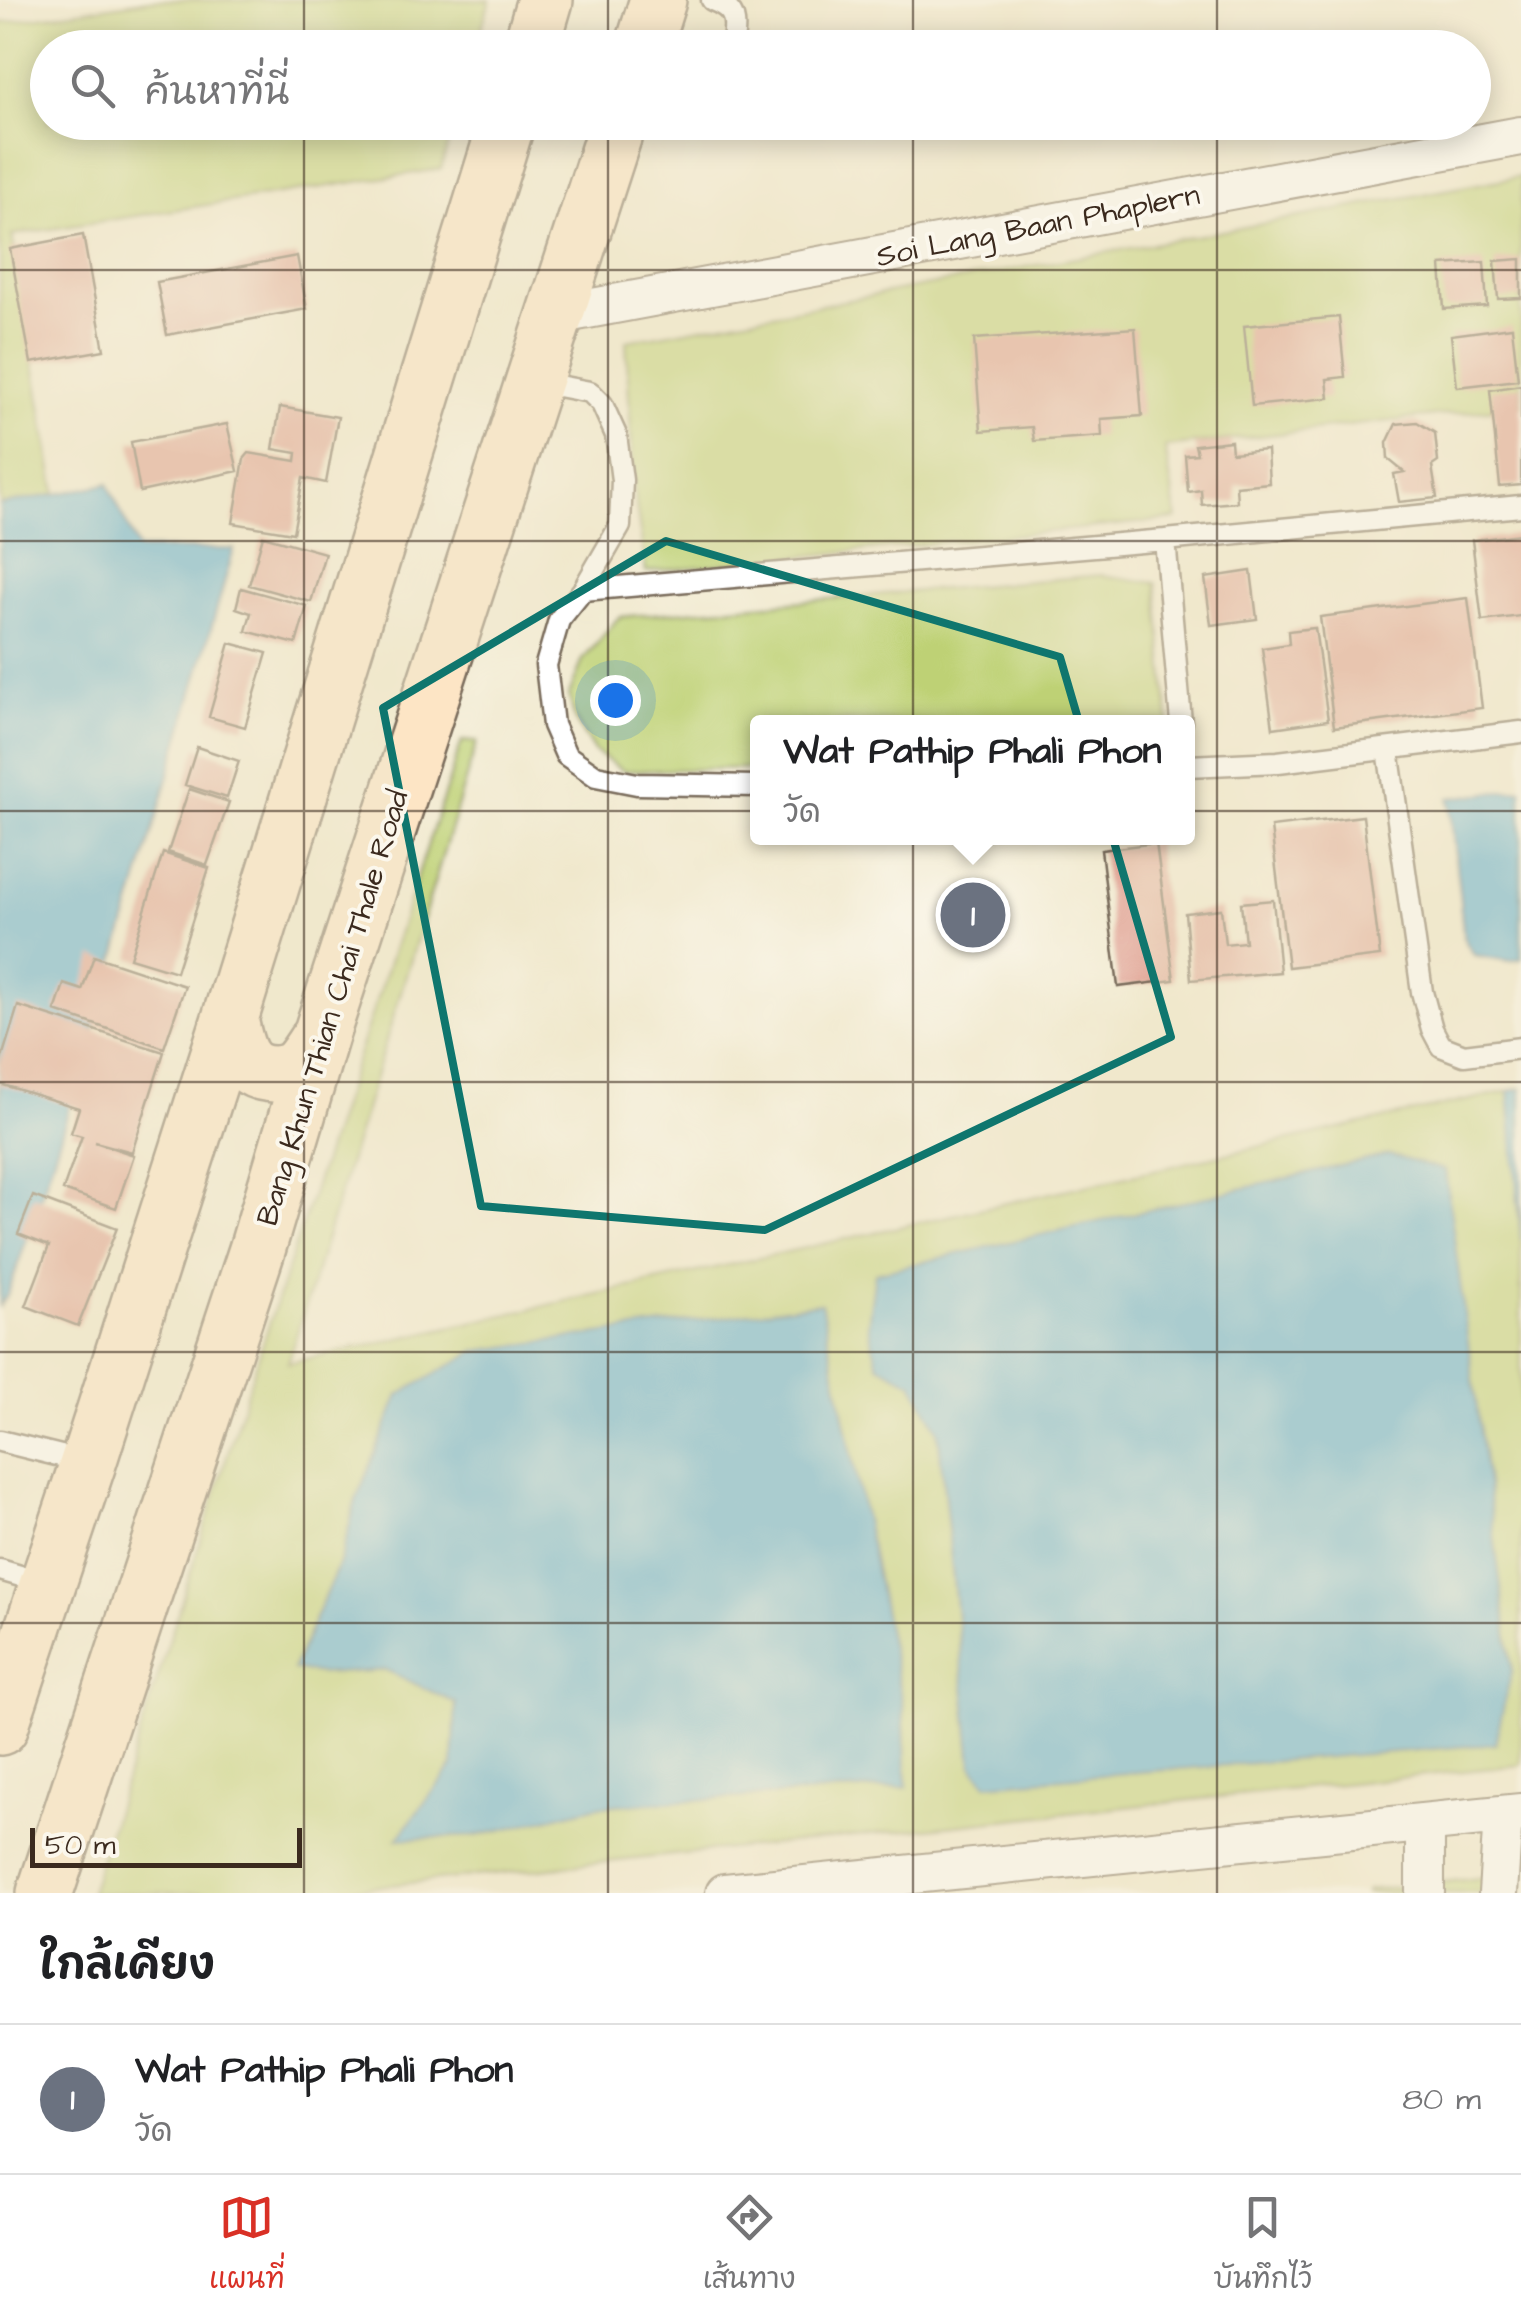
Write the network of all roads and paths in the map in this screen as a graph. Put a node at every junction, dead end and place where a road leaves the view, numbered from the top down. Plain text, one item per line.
1 (545, 0) edge
2 (658, 0) edge
3 (712, 0) edge
4 (536, 30) edge
5 (649, 30) edge
6 (735, 30) edge
7 (1521, 136) edge
8 (502, 140) edge
9 (612, 140) edge
10 (555, 315) junction
11 (535, 382) junction
12 (1521, 506) edge
13 (1165, 540) junction
14 (583, 590) junction
15 (1180, 715) edge
16 (1521, 732) edge
17 (1388, 748) junction
18 (1195, 766) edge
19 (750, 786) edge
20 (230, 1019) junction
21 (321, 1036) junction
22 (1521, 1048) edge
23 (0, 1441) edge
24 (88, 1463) junction
25 (23, 1577) edge
26 (0, 1727) edge
27 (1512, 1814) edge
28 (1426, 1823) junction
29 (776, 1890) edge
30 (45, 1893) edge
31 (725, 1893) edge
32 (1426, 1893) edge
33 (1498, 1893) edge

1 - 4 main road
2 - 5 main road
3 - 6 lane
7 - 10 street, Soi Lang Baan Phaplern
8 - 20 main road
9 - 10 main road, Bang Khun Thian Chai Thale Road
10 - 11 main road, Bang Khun Thian Chai Thale Road
11 - 14 lane
11 - 21 main road, Bang Khun Thian Chai Thale Road
12 - 13 lane
13 - 14 lane
13 - 15 lane
14 - 19 lane
16 - 17 lane
17 - 18 lane
17 - 22 lane
20 - 21 main road
20 - 24 main road
21 - 30 main road, Bang Khun Thian Chai Thale Road
23 - 24 lane
24 - 25 main road
25 - 26 main road
27 - 28 street
27 - 33 street
28 - 29 street
28 - 32 street
29 - 31 street

